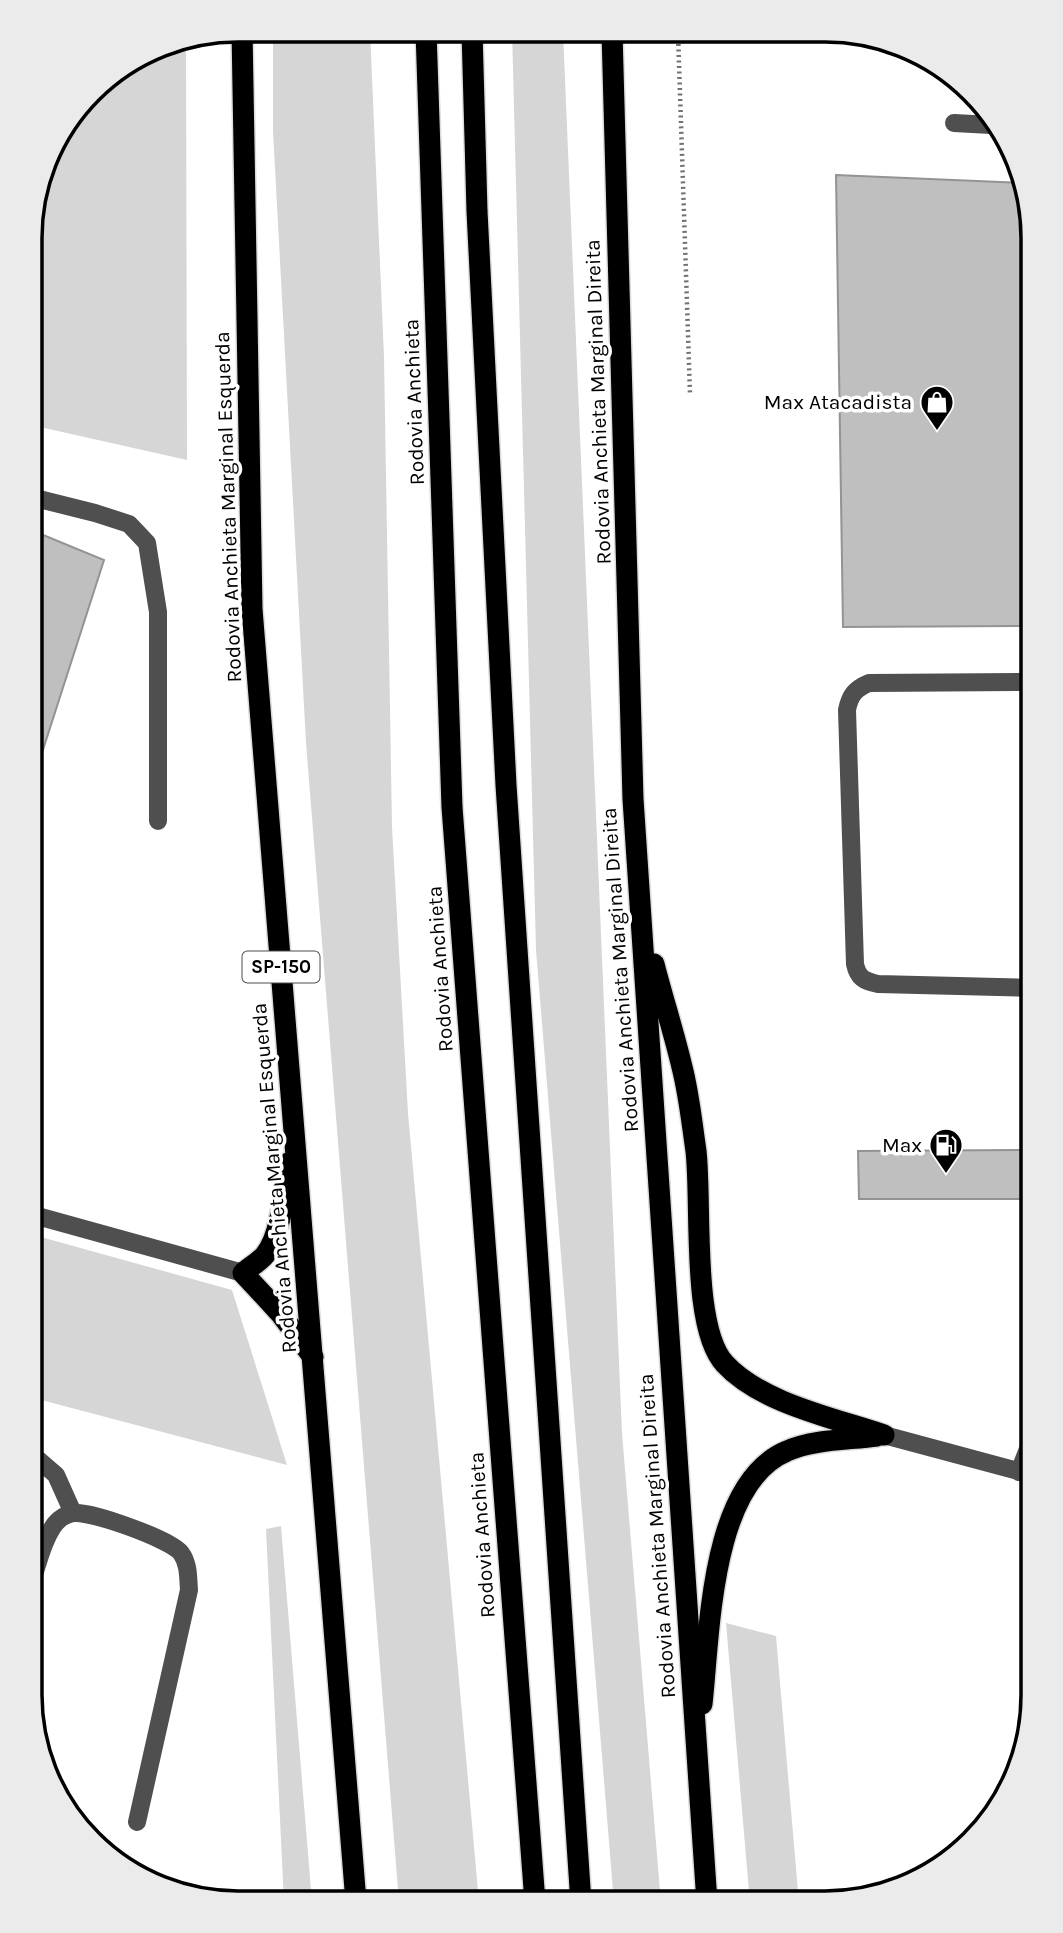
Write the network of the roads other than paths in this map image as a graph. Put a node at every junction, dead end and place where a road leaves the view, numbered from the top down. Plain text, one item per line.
1 (242, 42) edge
2 (426, 42) edge
3 (472, 42) edge
4 (612, 42) edge
5 (954, 123) dead end
6 (985, 125) edge
7 (42, 500) edge
8 (1021, 682) edge
9 (158, 821) dead end
10 (642, 922) junction
11 (1021, 988) edge
12 (294, 1130) junction
13 (42, 1217) edge
14 (243, 1273) junction
15 (314, 1358) junction
16 (884, 1435) junction
17 (42, 1463) edge
18 (1021, 1473) edge
19 (73, 1513) junction
20 (42, 1553) edge
21 (696, 1761) junction
22 (137, 1822) dead end
23 (355, 1891) edge
24 (534, 1891) edge
25 (580, 1891) edge
26 (706, 1891) edge

1 - 12 highway, Rodovia Anchieta Marginal Esquerda / SP-150
2 - 24 highway, Rodovia Anchieta
3 - 25 highway
4 - 10 highway, Rodovia Anchieta Marginal Direita
5 - 6 street
7 - 9 street
8 - 11 street
10 - 16 highway
10 - 21 highway, Rodovia Anchieta Marginal Direita
12 - 14 highway
12 - 15 highway, Rodovia Anchieta Marginal Esquerda / SP-150
13 - 14 street
14 - 15 highway
15 - 23 highway, Rodovia Anchieta Marginal Esquerda / SP-150
16 - 18 street
16 - 21 highway
17 - 19 street
19 - 20 street
19 - 22 street
21 - 26 highway, Rodovia Anchieta Marginal Direita

